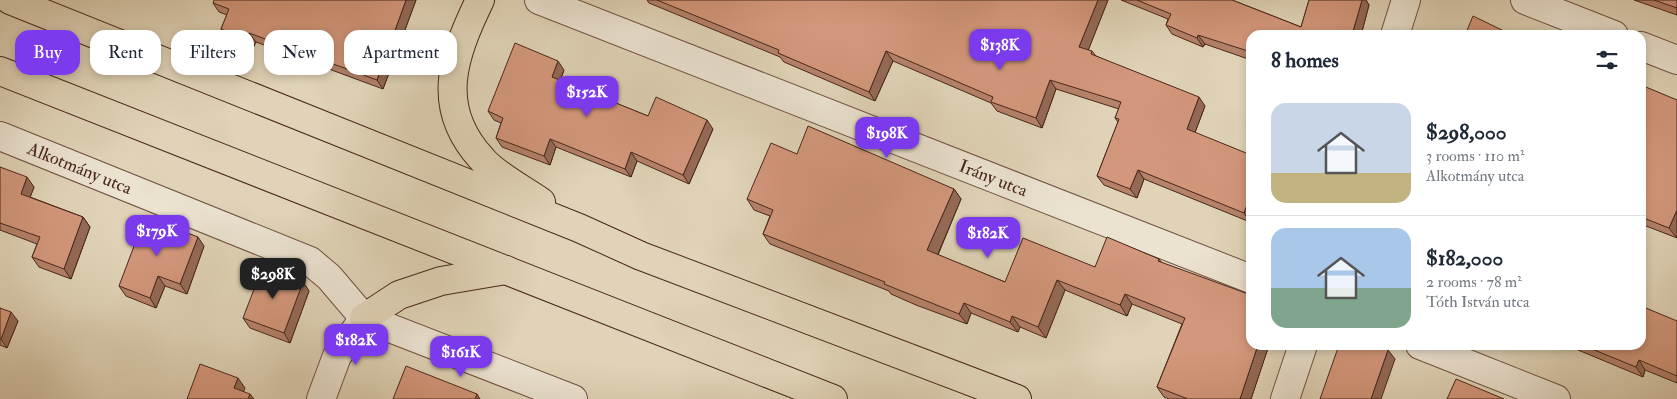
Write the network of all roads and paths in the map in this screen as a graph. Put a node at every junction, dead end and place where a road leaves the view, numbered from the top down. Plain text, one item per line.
1 (10, 0) edge
2 (480, 0) edge
3 (539, 0) edge
4 (1406, 0) edge
5 (1525, 0) edge
6 (1397, 30) edge
7 (1601, 30) edge
8 (1646, 48) edge
9 (1677, 60) edge
10 (0, 71) edge
11 (0, 136) edge
12 (579, 228) junction
13 (507, 270) junction
14 (1246, 277) edge
15 (364, 318) junction
16 (1301, 350) edge
17 (1433, 350) edge
18 (321, 399) edge
19 (573, 399) edge
20 (833, 399) edge
21 (1017, 399) edge
22 (1285, 399) edge
23 (1556, 399) edge

1 - 12 main road
2 - 12 main road
3 - 14 street, Irány utca
4 - 6 street
5 - 7 street
8 - 9 street
10 - 13 main road
11 - 15 street, Alkotmány utca
12 - 21 main road
13 - 15 main road
13 - 20 main road
15 - 18 street
15 - 19 street
16 - 22 street
17 - 23 street

